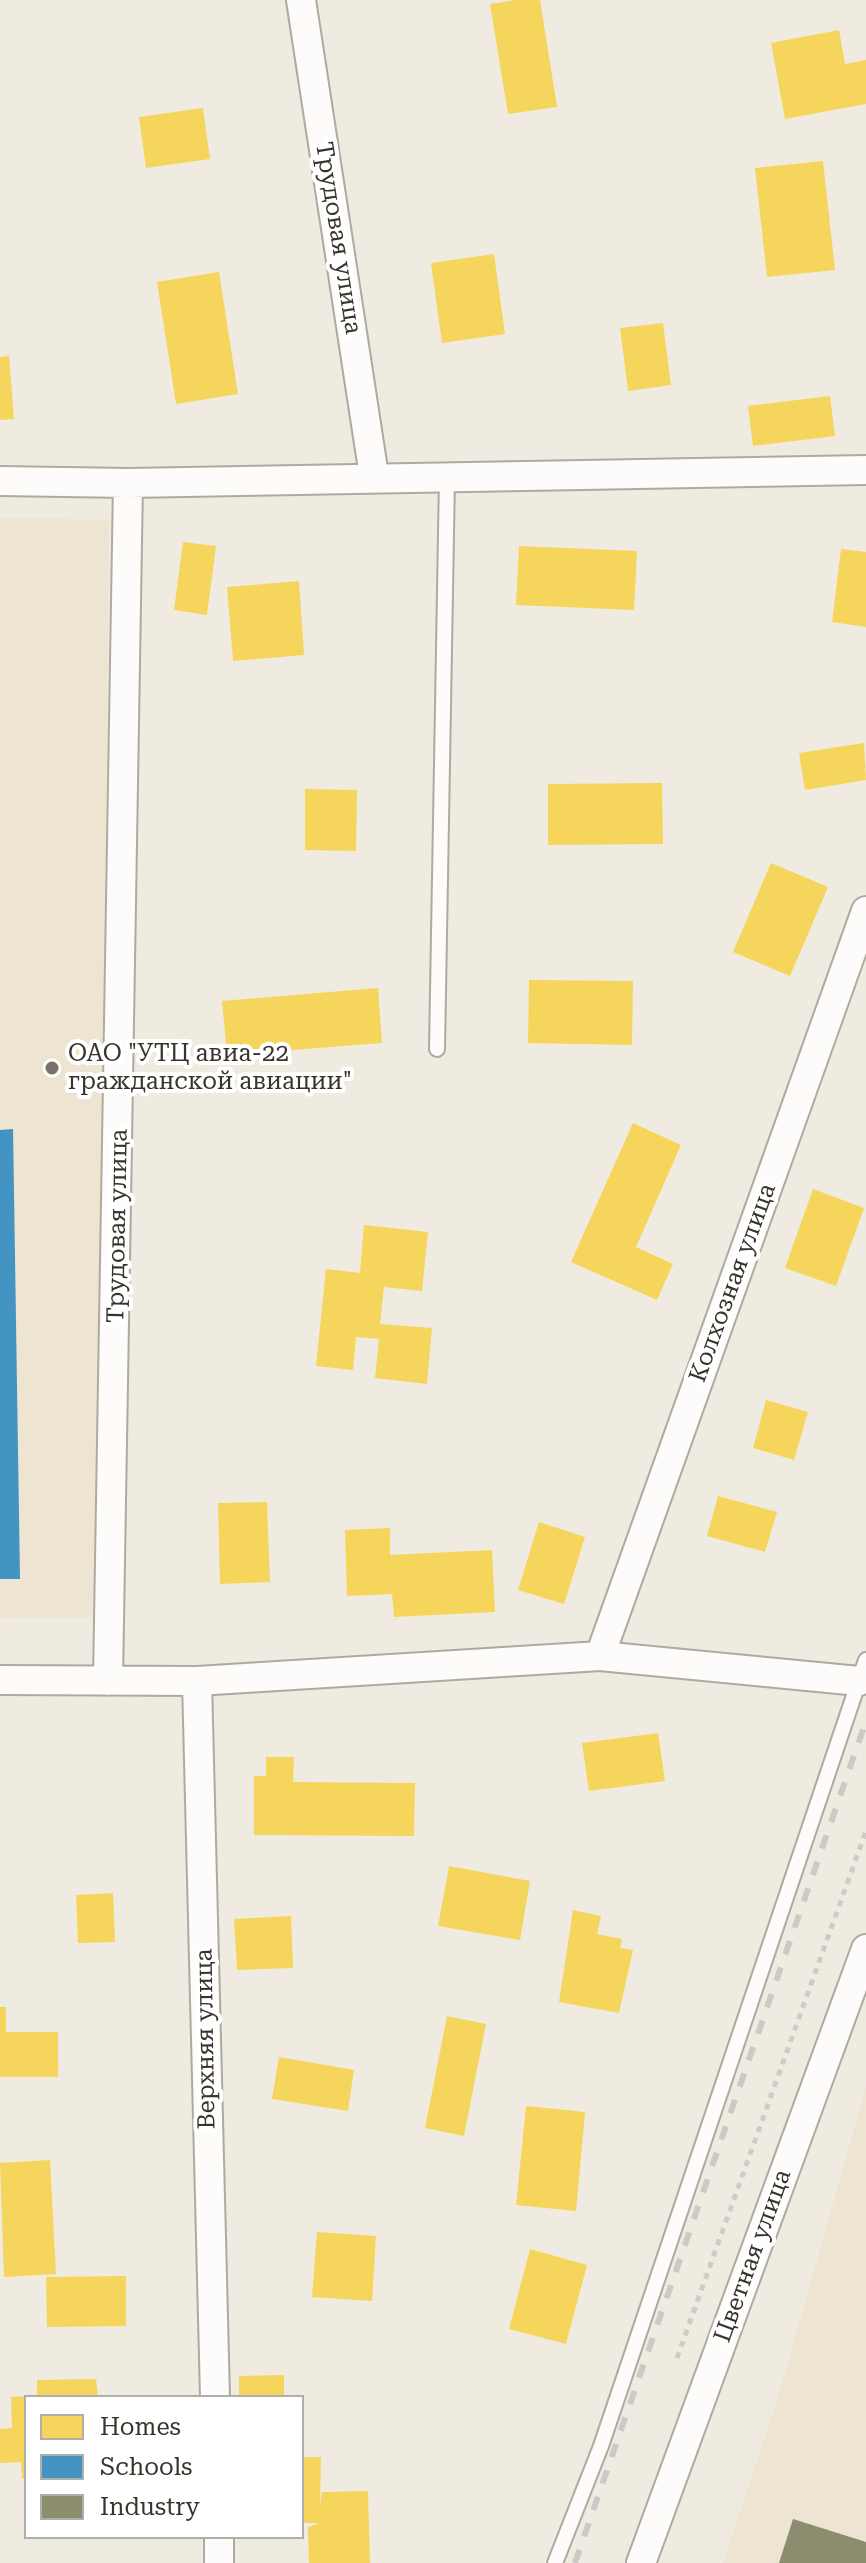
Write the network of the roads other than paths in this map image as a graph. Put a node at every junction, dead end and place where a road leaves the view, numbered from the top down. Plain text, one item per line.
1 (301, 0) edge
2 (866, 470) edge
3 (374, 476) junction
4 (447, 477) junction
5 (0, 481) edge
6 (128, 483) junction
7 (866, 911) edge
8 (437, 1049) dead end
9 (600, 1656) junction
10 (863, 1670) edge
11 (0, 1680) edge
12 (108, 1681) junction
13 (197, 1681) junction
14 (866, 1949) edge
15 (215, 2395) edge
16 (219, 2539) edge
17 (219, 2563) edge
18 (555, 2563) edge
19 (641, 2563) edge

1 - 3 street, Трудовая улица
2 - 4 street
3 - 4 street
3 - 6 street
4 - 8 lane
5 - 6 street
6 - 12 street, Трудовая улица
7 - 9 street, Колхозная улица
9 - 10 street
9 - 13 street
10 - 18 lane
11 - 12 street
12 - 13 street
13 - 15 street, Верхняя улица
14 - 19 street, Цветная улица
16 - 17 street

